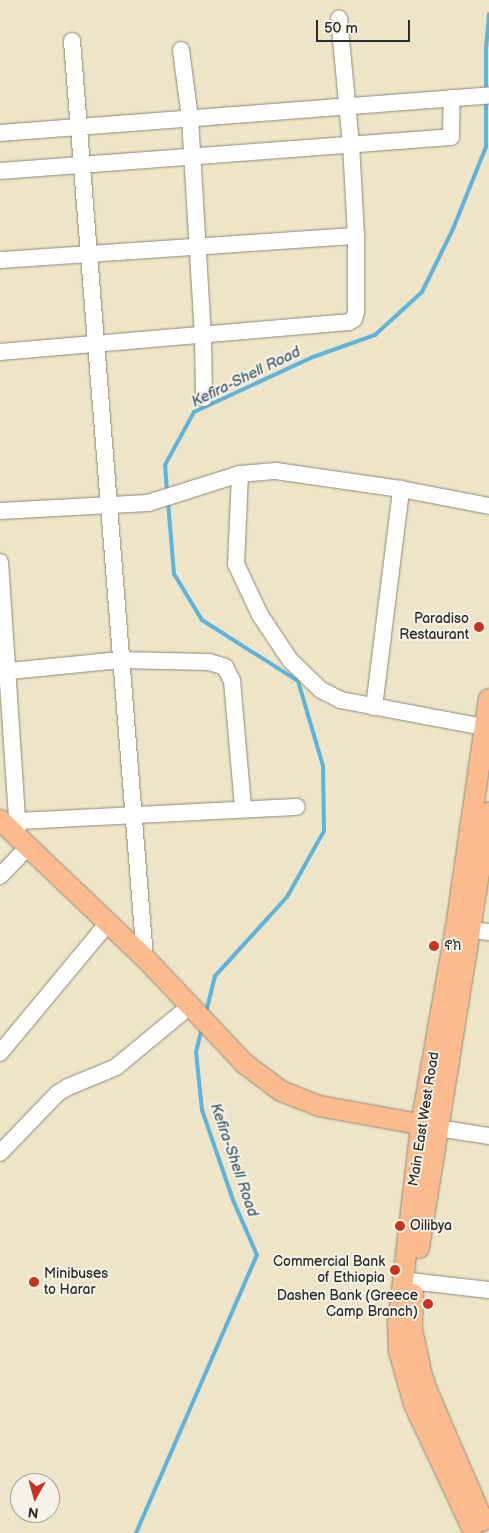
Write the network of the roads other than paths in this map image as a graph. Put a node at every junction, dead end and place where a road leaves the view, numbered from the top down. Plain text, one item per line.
1 (339, 20) dead end
2 (72, 41) dead end
3 (181, 50) dead end
4 (489, 95) edge
5 (452, 98) junction
6 (348, 106) junction
7 (190, 118) junction
8 (79, 126) junction
9 (0, 133) edge
10 (351, 145) junction
11 (192, 157) junction
12 (82, 165) junction
13 (0, 171) edge
14 (356, 236) junction
15 (196, 246) junction
16 (88, 253) junction
17 (0, 260) edge
18 (203, 335) junction
19 (96, 344) junction
20 (0, 352) edge
21 (204, 398) dead end
22 (240, 474) junction
23 (401, 489) junction
24 (108, 505) junction
25 (489, 506) edge
26 (0, 511) edge
27 (0, 562) edge
28 (120, 660) junction
29 (4, 671) edge
30 (489, 700) edge
31 (374, 707) junction
32 (487, 728) edge
33 (297, 807) dead end
34 (243, 808) junction
35 (489, 813) edge
36 (133, 817) junction
37 (16, 831) edge
38 (0, 876) edge
39 (108, 923) junction
40 (472, 929) edge
41 (145, 958) junction
42 (199, 1016) junction
43 (0, 1053) edge
44 (430, 1126) junction
45 (489, 1136) edge
46 (0, 1153) edge
47 (408, 1280) junction
48 (489, 1290) edge
49 (478, 1526) edge

1 - 6 street
2 - 8 street
3 - 7 street
4 - 5 street
5 - 6 street
5 - 10 street
6 - 7 street
6 - 10 street
7 - 8 street
7 - 11 street
8 - 9 street
8 - 12 street
10 - 11 street
10 - 14 street
11 - 12 street
11 - 15 street
12 - 13 street
12 - 16 street
14 - 15 street
14 - 18 street
15 - 16 street
15 - 18 street
16 - 17 street
16 - 19 street
18 - 19 street
18 - 21 street
19 - 20 street
19 - 24 street
22 - 23 street
22 - 24 street
22 - 31 street
23 - 25 street
23 - 31 street
24 - 26 street
24 - 28 street
27 - 29 street
28 - 29 street
28 - 34 street
28 - 36 street
29 - 37 street
30 - 32 main road, Main East West Road
31 - 32 street
32 - 40 main road, Main East West Road
33 - 34 street
34 - 36 street
35 - 40 main road, Main East West Road
36 - 37 street
36 - 41 street
37 - 38 street
37 - 39 main road
39 - 41 main road
39 - 43 street
40 - 44 main road, Main East West Road
41 - 42 main road
42 - 44 main road
42 - 46 street
44 - 45 street
44 - 47 main road, Main East West Road
47 - 48 street
47 - 49 main road, Main East West Road

